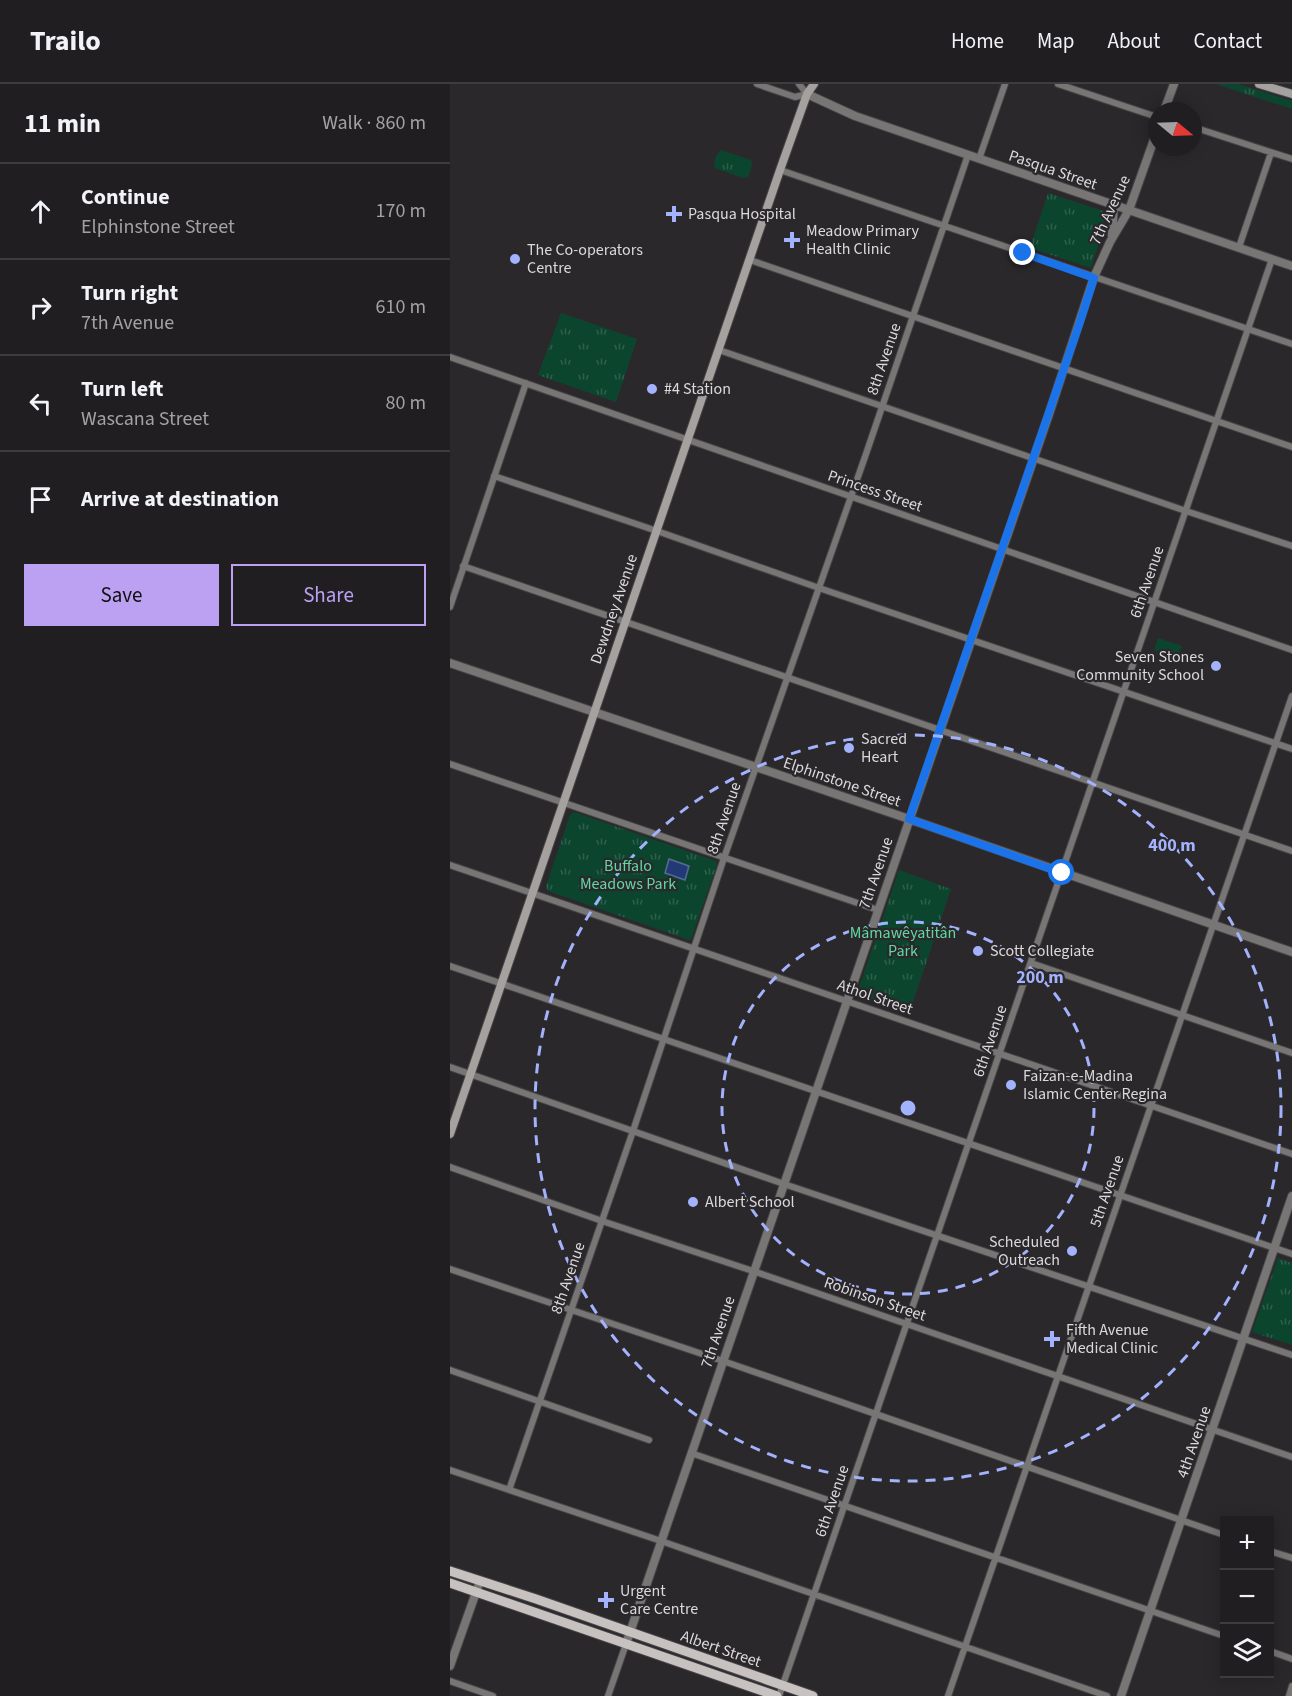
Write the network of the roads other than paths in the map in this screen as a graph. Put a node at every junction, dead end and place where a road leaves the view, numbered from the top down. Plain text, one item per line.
1 (757, 84) edge
2 (799, 84) edge
3 (807, 84) edge
4 (814, 84) edge
5 (1005, 84) edge
6 (1058, 84) edge
7 (1174, 84) edge
8 (1259, 84) edge
9 (807, 94) junction
10 (1292, 94) edge
11 (1167, 102) edge
12 (1148, 114) edge
13 (1202, 130) edge
14 (1271, 153) junction
15 (968, 155) junction
16 (1148, 156) edge
17 (979, 159) junction
18 (1292, 159) edge
19 (780, 170) junction
20 (1114, 205) junction
21 (1129, 210) junction
22 (943, 226) junction
23 (1111, 239) junction
24 (1239, 247) junction
25 (1272, 259) junction
26 (750, 260) junction
27 (1292, 266) edge
28 (1094, 278) junction
29 (912, 317) junction
30 (1248, 329) junction
31 (1292, 344) edge
32 (719, 350) junction
33 (450, 357) edge
34 (1064, 368) junction
35 (526, 383) junction
36 (882, 406) junction
37 (1217, 421) junction
38 (688, 440) junction
39 (1292, 447) edge
40 (1033, 459) junction
41 (494, 476) junction
42 (851, 497) junction
43 (1186, 511) junction
44 (657, 531) junction
45 (1292, 546) edge
46 (1001, 548) junction
47 (464, 566) junction
48 (819, 588) junction
49 (1155, 602) junction
50 (450, 607) edge
51 (626, 622) junction
52 (970, 639) junction
53 (1292, 650) edge
54 (450, 663) edge
55 (788, 678) junction
56 (1124, 692) junction
57 (1292, 696) edge
58 (595, 713) junction
59 (939, 730) junction
60 (1276, 743) junction
61 (1292, 749) edge
62 (450, 764) edge
63 (756, 768) junction
64 (1093, 783) junction
65 (563, 802) junction
66 (909, 819) junction
67 (1244, 835) junction
68 (1292, 852) edge
69 (724, 858) junction
70 (450, 865) edge
71 (1062, 873) junction
72 (532, 893) junction
73 (878, 910) junction
74 (1212, 924) junction
75 (694, 949) junction
76 (1292, 952) edge
77 (1030, 963) junction
78 (450, 966) edge
79 (501, 984) junction
80 (847, 1002) junction
81 (1182, 1015) junction
82 (664, 1039) junction
83 (1292, 1053) edge
84 (999, 1054) junction
85 (450, 1067) edge
86 (470, 1074) junction
87 (816, 1091) junction
88 (1151, 1106) junction
89 (633, 1131) junction
90 (450, 1134) edge
91 (969, 1143) junction
92 (1292, 1154) edge
93 (450, 1167) edge
94 (784, 1184) junction
95 (1120, 1195) junction
96 (1292, 1196) edge
97 (602, 1221) junction
98 (937, 1235) junction
99 (1274, 1248) junction
100 (1292, 1254) edge
101 (450, 1269) edge
102 (753, 1271) junction
103 (1089, 1286) junction
104 (572, 1310) junction
105 (907, 1324) junction
106 (1243, 1338) junction
107 (1292, 1355) edge
108 (723, 1361) junction
109 (450, 1370) edge
110 (1058, 1377) junction
111 (540, 1401) junction
112 (876, 1414) junction
113 (1212, 1429) junction
114 (649, 1440) dead end
115 (691, 1453) junction
116 (1292, 1457) edge
117 (1027, 1466) junction
118 (450, 1470) edge
119 (509, 1490) junction
120 (845, 1505) junction
121 (1181, 1520) junction
122 (1220, 1534) edge
123 (661, 1541) junction
124 (1274, 1553) edge
125 (996, 1557) junction
126 (1292, 1558) edge
127 (450, 1571) edge
128 (480, 1581) junction
129 (450, 1583) edge
130 (476, 1592) junction
131 (814, 1594) junction
132 (1150, 1610) junction
133 (630, 1633) junction
134 (1220, 1635) edge
135 (626, 1644) junction
136 (965, 1646) junction
137 (1274, 1653) edge
138 (1292, 1659) edge
139 (450, 1666) edge
140 (450, 1681) edge
141 (783, 1686) junction
142 (1292, 1686) edge
143 (493, 1696) edge
144 (608, 1696) edge
145 (778, 1696) edge
146 (813, 1696) edge
147 (948, 1696) edge
148 (1107, 1696) edge
149 (1121, 1696) edge
150 (1288, 1696) edge

1 - 9 street, Pasqua Street
2 - 9 street, Pasqua Street
3 - 9 main road, Dewdney Avenue
4 - 9 main road, Dewdney Avenue
5 - 17 street
6 - 12 street
7 - 11 street
8 - 10 main road
9 - 15 street, Pasqua Street
9 - 19 main road, Dewdney Avenue
13 - 14 street
14 - 18 street
14 - 24 street
15 - 17 street, Pasqua Street
15 - 22 street, 8th Avenue
16 - 21 street, 7th Avenue
17 - 20 street, Pasqua Street
19 - 22 street
19 - 26 main road, Dewdney Avenue
20 - 21 street, Pasqua Street
20 - 23 street
21 - 23 street, 7th Avenue
21 - 24 street, Pasqua Street
22 - 28 street
22 - 29 street, 8th Avenue
23 - 28 street, 7th Avenue
24 - 25 street, Pasqua Street
25 - 27 street, Pasqua Street
25 - 30 street, 6th Avenue
26 - 29 street
26 - 32 main road, Dewdney Avenue
28 - 30 street
28 - 34 street, 7th Avenue
29 - 34 street
29 - 36 street, 8th Avenue
30 - 31 street
30 - 37 street, 6th Avenue
32 - 36 street
32 - 38 main road, Dewdney Avenue
33 - 35 street, Princess Street
34 - 37 street
34 - 40 street, 7th Avenue
35 - 38 street, Princess Street
35 - 41 street
36 - 40 street
36 - 42 street, 8th Avenue
37 - 39 street
37 - 43 street, 6th Avenue
38 - 42 street, Princess Street
38 - 44 main road, Dewdney Avenue
40 - 43 street
40 - 46 street, 7th Avenue
41 - 44 street
41 - 47 street
42 - 46 street, Princess Street
42 - 48 street, 8th Avenue
43 - 45 street
43 - 49 street, 6th Avenue
44 - 48 street
44 - 51 main road, Dewdney Avenue
46 - 49 street, Princess Street
46 - 52 street, 7th Avenue
47 - 50 street
47 - 51 street
48 - 52 street
48 - 55 street, 8th Avenue
49 - 53 street, Princess Street
49 - 56 street, 6th Avenue
51 - 55 street
51 - 58 main road, Dewdney Avenue
52 - 56 street
52 - 59 street, 7th Avenue
54 - 58 street, Elphinstone Street
55 - 59 street
55 - 63 street, 8th Avenue
56 - 60 street
56 - 64 street, 6th Avenue
57 - 60 street, 5th Avenue
58 - 63 street, Elphinstone Street
58 - 65 main road, Dewdney Avenue
59 - 64 street
59 - 66 street, 7th Avenue
60 - 61 street
60 - 67 street, 5th Avenue
62 - 65 street
63 - 66 street, Elphinstone Street
63 - 69 street, 8th Avenue
64 - 67 street
64 - 71 street, 6th Avenue
65 - 69 street
65 - 72 main road, Dewdney Avenue
66 - 71 street, Elphinstone Street
66 - 73 street, 7th Avenue
67 - 68 street
67 - 74 street, 5th Avenue
69 - 73 street
69 - 75 street, 8th Avenue
70 - 72 street, Athol Street
71 - 74 street, Elphinstone Street
71 - 77 street, 6th Avenue
72 - 75 street, Athol Street
72 - 79 main road, Dewdney Avenue
73 - 80 street, 7th Avenue
74 - 76 street, Elphinstone Street
74 - 81 street, 5th Avenue
75 - 80 street, Athol Street
75 - 82 street, 8th Avenue
77 - 81 street
77 - 84 street, 6th Avenue
78 - 79 street
79 - 82 street
79 - 86 main road, Dewdney Avenue
80 - 84 street, Athol Street
80 - 87 street, 7th Avenue
81 - 83 street
81 - 88 street, 5th Avenue
82 - 87 street
82 - 89 street, 8th Avenue
84 - 88 street, Athol Street
84 - 91 street, 6th Avenue
85 - 86 street
86 - 89 street
86 - 90 main road, Dewdney Avenue
87 - 91 street
87 - 94 street, 7th Avenue
88 - 92 street, Athol Street
88 - 95 street, 5th Avenue
89 - 94 street
89 - 97 street, 8th Avenue
91 - 95 street
91 - 98 street, 6th Avenue
93 - 97 street, Robinson Street
94 - 98 street
94 - 102 street, 7th Avenue
95 - 99 street
95 - 103 street, 5th Avenue
96 - 99 street, 4th Avenue
97 - 102 street, Robinson Street
97 - 104 street, 8th Avenue
98 - 103 street
98 - 105 street, 6th Avenue
99 - 100 street
99 - 106 street, 4th Avenue
101 - 104 street
102 - 105 street, Robinson Street
102 - 108 street, 7th Avenue
103 - 106 street
103 - 110 street, 5th Avenue
104 - 108 street
104 - 111 street, 8th Avenue
105 - 110 street, Robinson Street
105 - 112 street, 6th Avenue
106 - 107 street
106 - 113 street, 4th Avenue
108 - 112 street
108 - 115 street, 7th Avenue
109 - 111 street
110 - 113 street, Robinson Street
110 - 117 street, 5th Avenue
111 - 114 street
111 - 119 street, 8th Avenue
112 - 117 street
112 - 120 street, 6th Avenue
113 - 116 street, Robinson Street
113 - 121 street, 4th Avenue
115 - 120 street
115 - 123 street, 7th Avenue
117 - 121 street
117 - 125 street, 5th Avenue
118 - 119 street
119 - 123 street
120 - 125 street
120 - 131 street, 6th Avenue
121 - 122 street
121 - 132 street, 4th Avenue
123 - 131 street
123 - 133 street, 7th Avenue
124 - 126 street
125 - 132 street
125 - 136 street, 5th Avenue
127 - 128 main road, Albert Street
128 - 130 street
128 - 133 main road, Albert Street
129 - 130 main road, Albert Street
130 - 135 main road, Albert Street
130 - 139 street
131 - 136 street
131 - 141 street, 6th Avenue
132 - 134 street
132 - 149 street, 4th Avenue
133 - 135 street, 7th Avenue
133 - 141 main road, Albert Street
135 - 144 street, 7th Avenue
135 - 145 main road, Albert Street
136 - 147 street, 5th Avenue
136 - 148 street
137 - 138 street
140 - 143 street
141 - 145 street, 6th Avenue
141 - 146 main road, Albert Street
142 - 150 street

